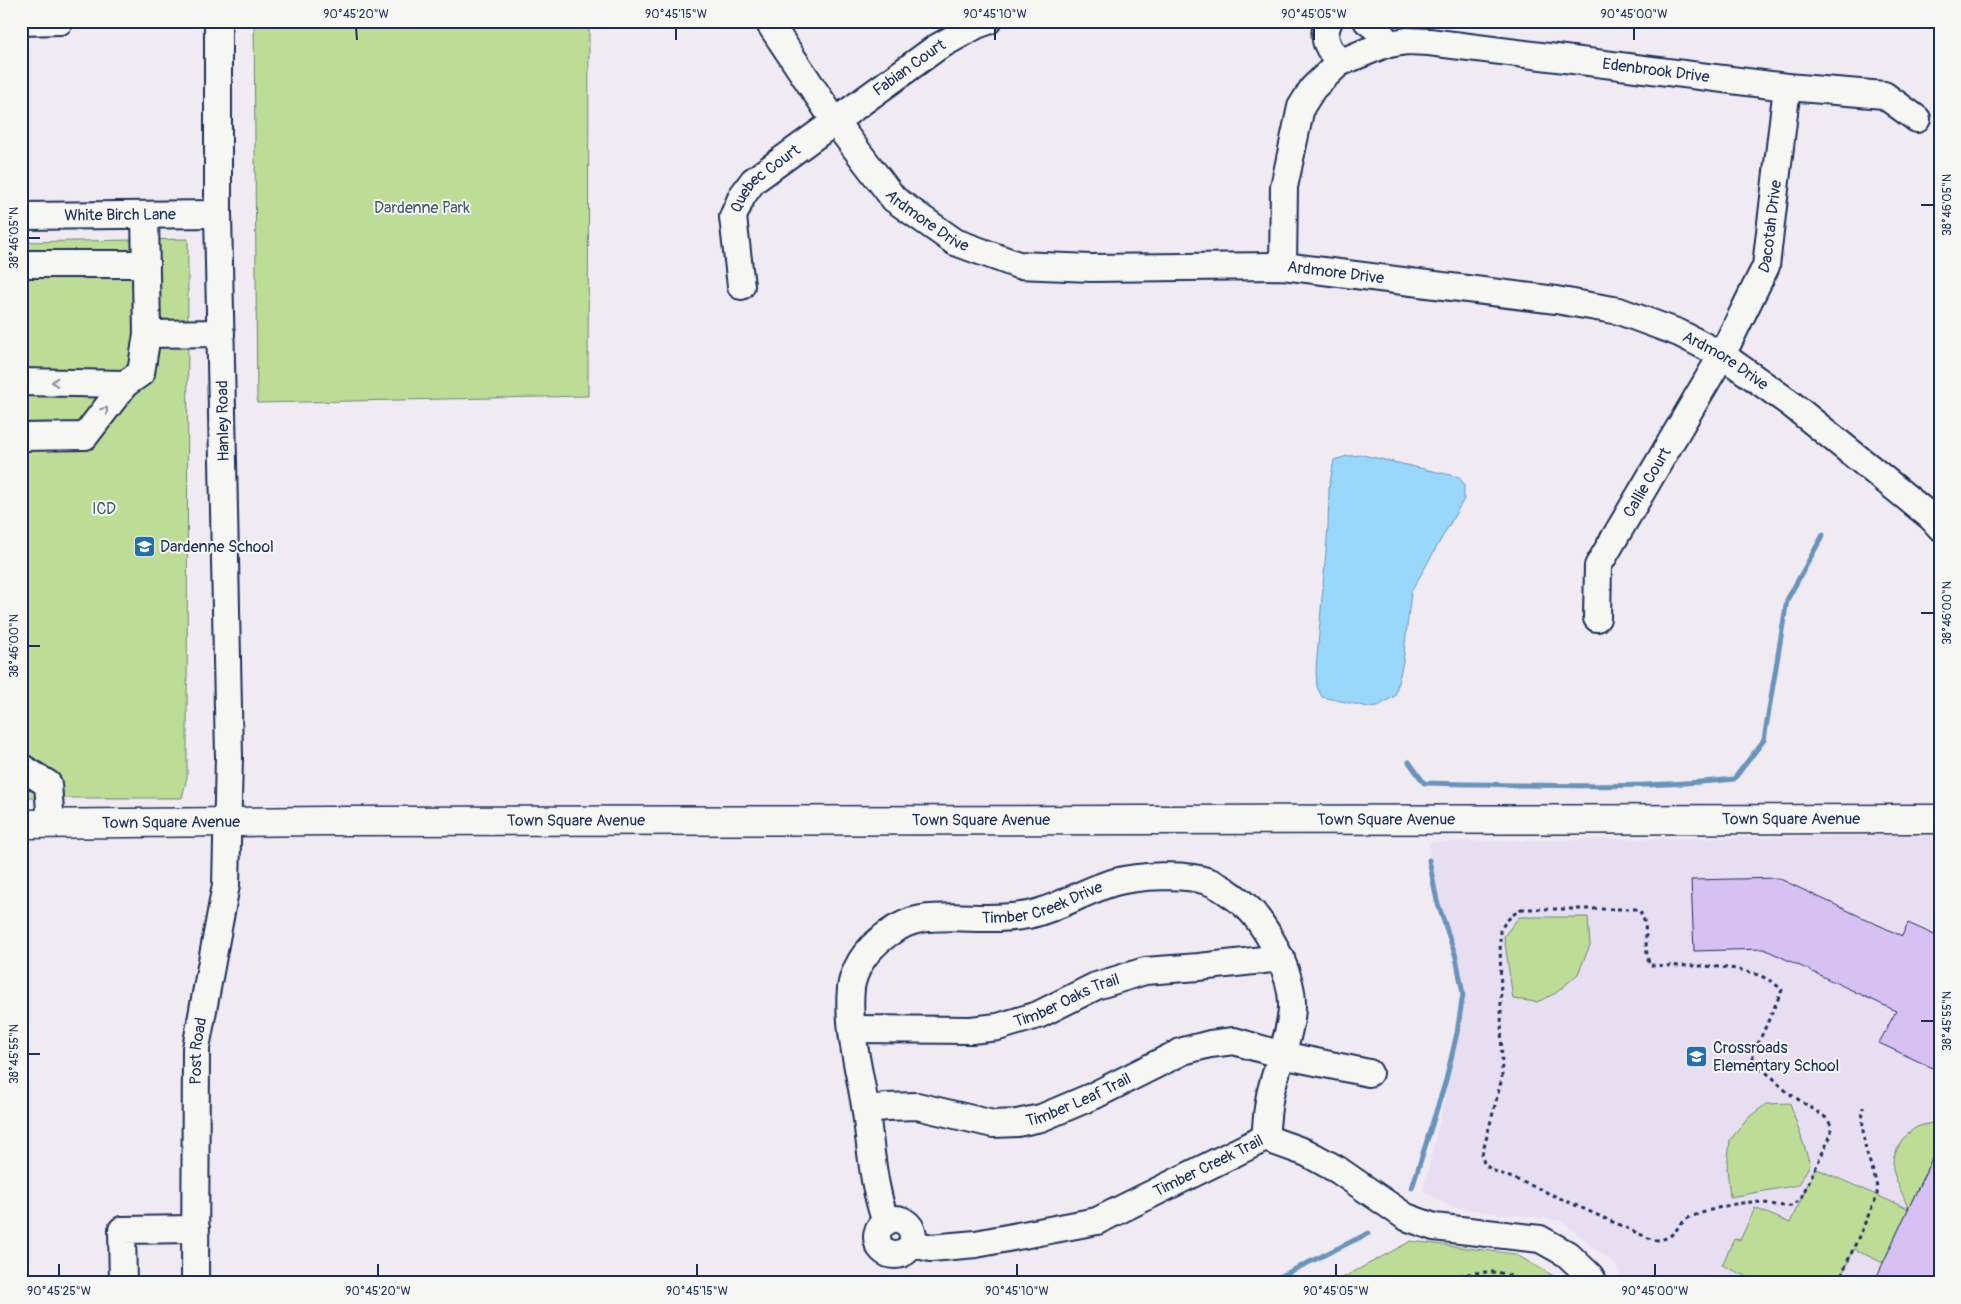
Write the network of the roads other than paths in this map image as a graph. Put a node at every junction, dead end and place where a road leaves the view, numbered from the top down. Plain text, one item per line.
1 (60, 21) edge
2 (218, 21) edge
3 (768, 21) edge
4 (988, 21) edge
5 (1330, 21) edge
6 (1367, 21) edge
7 (21, 22) edge
8 (1389, 44) junction
9 (1339, 63) junction
10 (1787, 87) junction
11 (1916, 119) dead end
12 (836, 123) junction
13 (218, 214) junction
14 (145, 215) junction
15 (21, 216) edge
16 (21, 264) edge
17 (146, 264) junction
18 (1283, 266) junction
19 (741, 286) dead end
20 (221, 333) junction
21 (147, 334) junction
22 (1722, 355) junction
23 (21, 382) edge
24 (125, 384) junction
25 (21, 437) edge
26 (1940, 527) edge
27 (1597, 618) dead end
28 (21, 767) edge
29 (1940, 820) edge
30 (229, 822) junction
31 (21, 824) edge
32 (51, 824) junction
33 (1281, 958) junction
34 (852, 1029) junction
35 (1282, 1055) junction
36 (1369, 1073) dead end
37 (866, 1110) junction
38 (1265, 1138) junction
39 (886, 1222) joint
40 (196, 1229) junction
41 (122, 1283) edge
42 (195, 1283) edge
43 (1594, 1283) edge

1 - 7 street
2 - 13 street, Hanley Road
3 - 12 street, Ardmore Drive
4 - 12 street, Fabian Court
5 - 9 street
6 - 8 street
8 - 9 street, Edenbrook Drive
8 - 10 street, Edenbrook Drive
9 - 18 street, Edenbrook Drive
10 - 11 street, Edenbrook Drive
10 - 22 street, Dacotah Drive
12 - 18 street, Ardmore Drive
12 - 19 street, Quebec Court
13 - 14 street, White Birch Lane
13 - 20 street, Hanley Road
14 - 15 street, White Birch Lane
14 - 17 street
16 - 17 street
17 - 21 street
18 - 22 street, Ardmore Drive
20 - 21 street
20 - 30 street, Hanley Road
21 - 24 street
22 - 26 street, Ardmore Drive
22 - 27 street, Callie Court
24 -> 23 street
25 -> 24 street
28 - 32 street
29 - 30 main road, Town Square Avenue
30 - 32 main road, Town Square Avenue
30 - 40 street, Post Road
31 - 32 main road, Town Square Avenue
33 - 34 street, Timber Oaks Trail
33 - 34 street, Timber Creek Drive
33 - 35 street, Timber Creek Drive
34 - 37 street, Timber Creek Drive
35 - 36 street, Timber Leaf Trail
35 - 37 street, Timber Leaf Trail
35 - 38 street, Timber Creek Drive
37 - 39 street, Timber Creek Drive
38 - 39 street, Timber Creek Trail
38 - 43 street, Timber Creek Trail
40 - 41 street
40 - 42 street, Post Road

